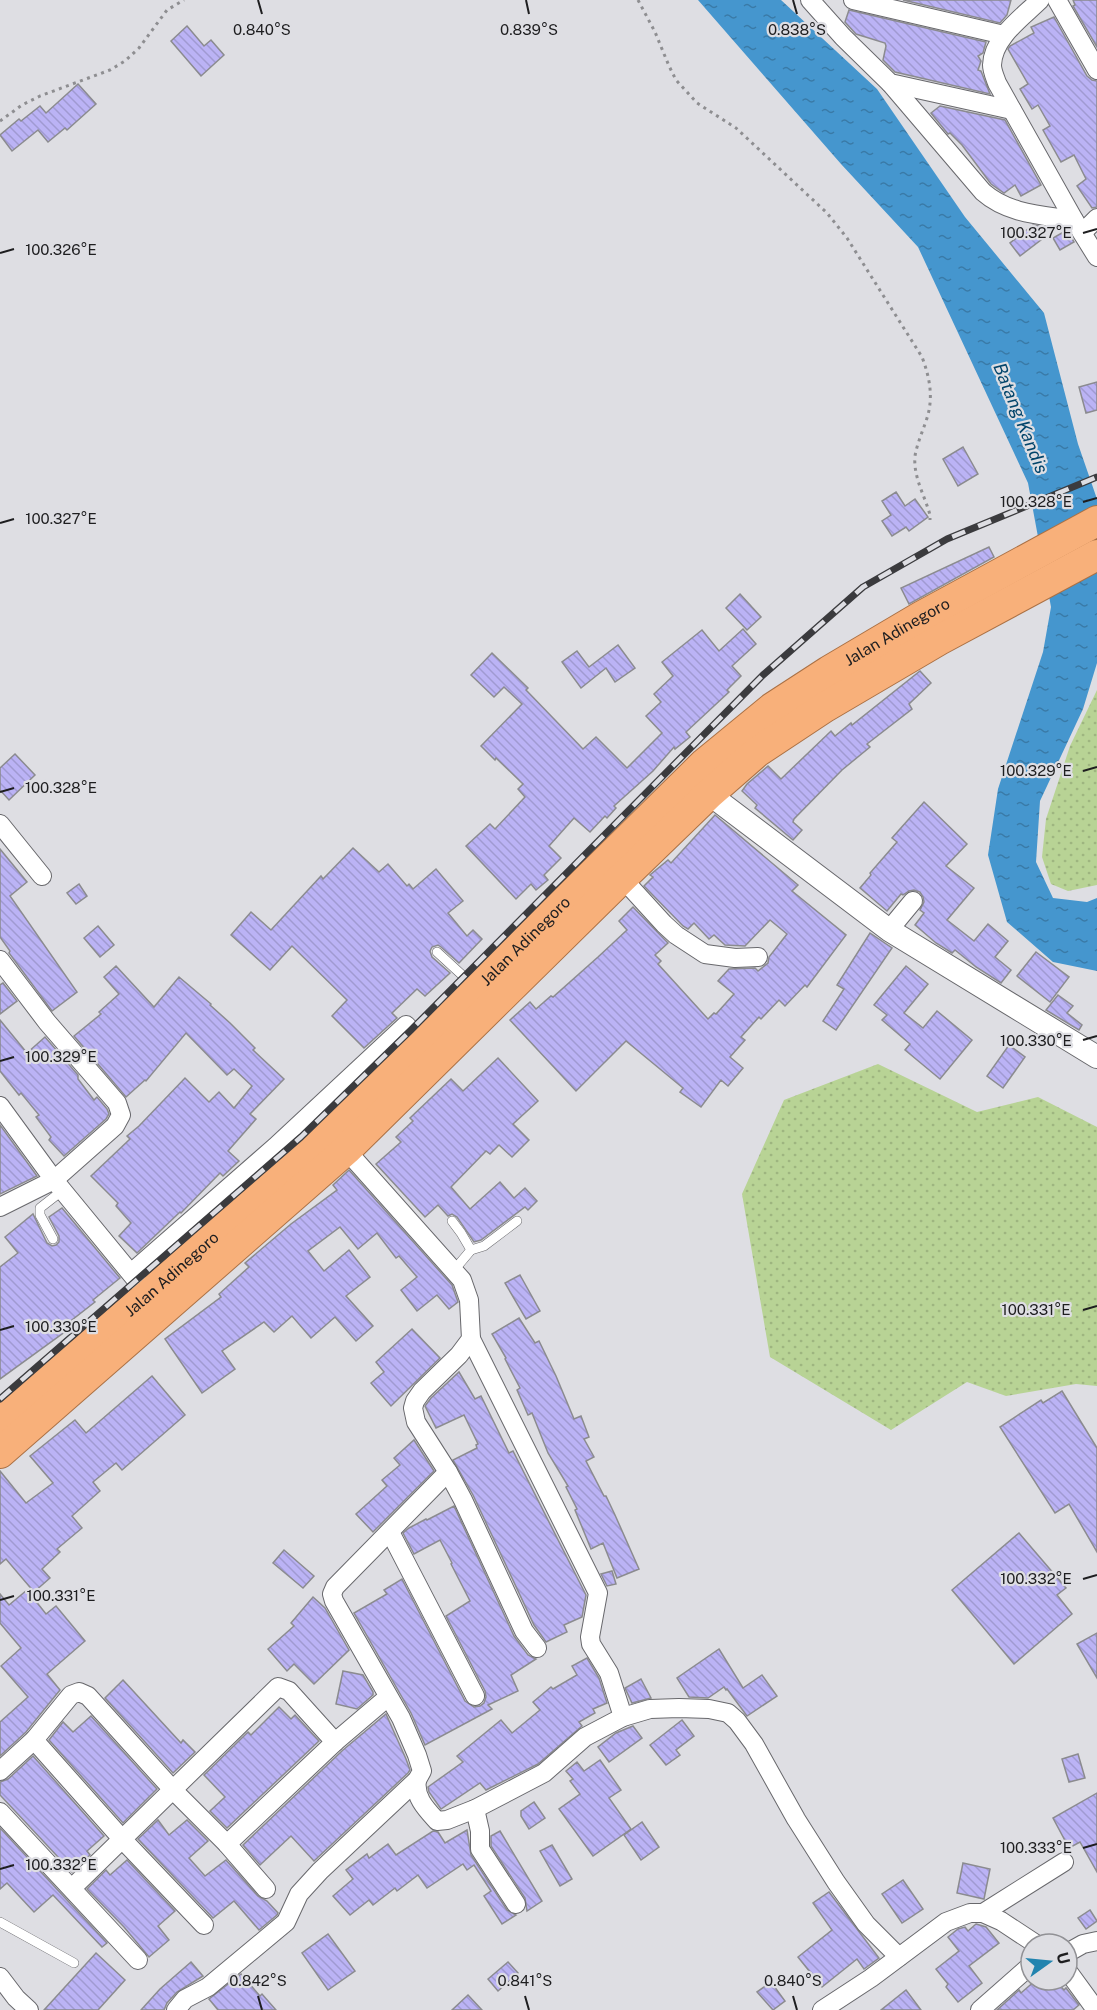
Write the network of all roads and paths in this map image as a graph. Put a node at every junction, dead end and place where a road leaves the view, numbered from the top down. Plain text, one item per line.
1 (184, 0) edge
2 (638, 0) edge
3 (810, 0) edge
4 (853, 0) edge
5 (1040, 0) edge
6 (1057, 0) edge
7 (1004, 35) junction
8 (1097, 70) edge
9 (890, 83) junction
10 (1012, 110) junction
11 (0, 121) edge
12 (1097, 219) edge
13 (1078, 226) junction
14 (1097, 257) edge
15 (930, 520) dead end
16 (1097, 521) edge
17 (1097, 555) edge
18 (709, 794) junction
19 (0, 824) edge
20 (42, 876) dead end
21 (622, 878) junction
22 (913, 901) dead end
23 (889, 930) junction
24 (437, 952) dead end
25 (758, 957) dead end
26 (0, 960) edge
27 (476, 988) junction
28 (422, 1041) junction
29 (1097, 1057) edge
30 (388, 1093) junction
31 (0, 1106) edge
32 (346, 1150) junction
33 (58, 1185) junction
34 (0, 1207) edge
35 (452, 1221) dead end
36 (517, 1221) dead end
37 (54, 1239) dead end
38 (471, 1250) junction
39 (454, 1269) junction
40 (140, 1283) junction
41 (471, 1339) junction
42 (0, 1421) edge
43 (0, 1453) edge
44 (448, 1472) junction
45 (390, 1532) junction
46 (537, 1648) dead end
47 (475, 1696) dead end
48 (388, 1697) junction
49 (622, 1717) junction
50 (34, 1740) junction
51 (335, 1742) junction
52 (0, 1771) edge
53 (417, 1780) junction
54 (174, 1791) junction
55 (475, 1809) junction
56 (0, 1812) edge
57 (123, 1840) junction
58 (227, 1844) junction
59 (1064, 1862) dead end
60 (72, 1888) junction
61 (266, 1889) dead end
62 (516, 1904) dead end
63 (983, 1913) junction
64 (0, 1922) edge
65 (204, 1925) dead end
66 (1019, 1932) edge
67 (1097, 1941) edge
68 (1079, 1946) edge
69 (899, 1957) junction
70 (138, 1960) dead end
71 (74, 1963) dead end
72 (1019, 1976) edge
73 (0, 1977) edge
74 (1079, 1988) edge
75 (1092, 2008) edge
76 (827, 2009) edge
77 (29, 2010) edge
78 (176, 2010) edge
79 (980, 2010) edge

1 - 11 path
2 - 15 path
3 - 9 street
4 - 7 street
5 - 7 street
6 - 8 street
7 - 10 street
9 - 10 street
9 - 13 street
10 - 13 street
12 - 13 street
13 - 14 street
16 - 27 highway, Jalan Adinegoro
17 - 18 highway, Jalan Adinegoro
18 - 21 highway, Jalan Adinegoro
18 - 23 street
19 - 20 street
21 - 25 street
21 - 30 highway, Jalan Adinegoro
22 - 23 street
23 - 29 street
24 - 27 lane
26 - 33 street
27 - 28 highway, Jalan Adinegoro
28 - 30 highway, Jalan Adinegoro
28 - 40 street
30 - 32 highway, Jalan Adinegoro
30 - 40 highway, Jalan Adinegoro
31 - 33 street
32 - 39 street
32 - 43 highway, Jalan Adinegoro
33 - 34 street
33 - 37 lane
33 - 40 street
35 - 38 lane
36 - 38 lane
38 - 39 lane
39 - 41 street
40 - 42 highway, Jalan Adinegoro
41 - 44 street
41 - 49 street
44 - 45 street
44 - 46 street
45 - 47 street
45 - 48 street
48 - 51 street
48 - 53 street
49 - 55 street
49 - 69 street
50 - 52 street
50 - 54 street
50 - 57 street
51 - 54 street
51 - 58 street
53 - 55 street
53 - 78 street
54 - 57 street
54 - 58 street
55 - 62 street
56 - 60 street
57 - 60 street
57 - 65 street
58 - 61 street
59 - 63 street
60 - 70 street
63 - 66 street
63 - 69 street
64 - 71 lane
67 - 68 street
69 - 76 street
72 - 79 street
73 - 77 street
74 - 75 street

